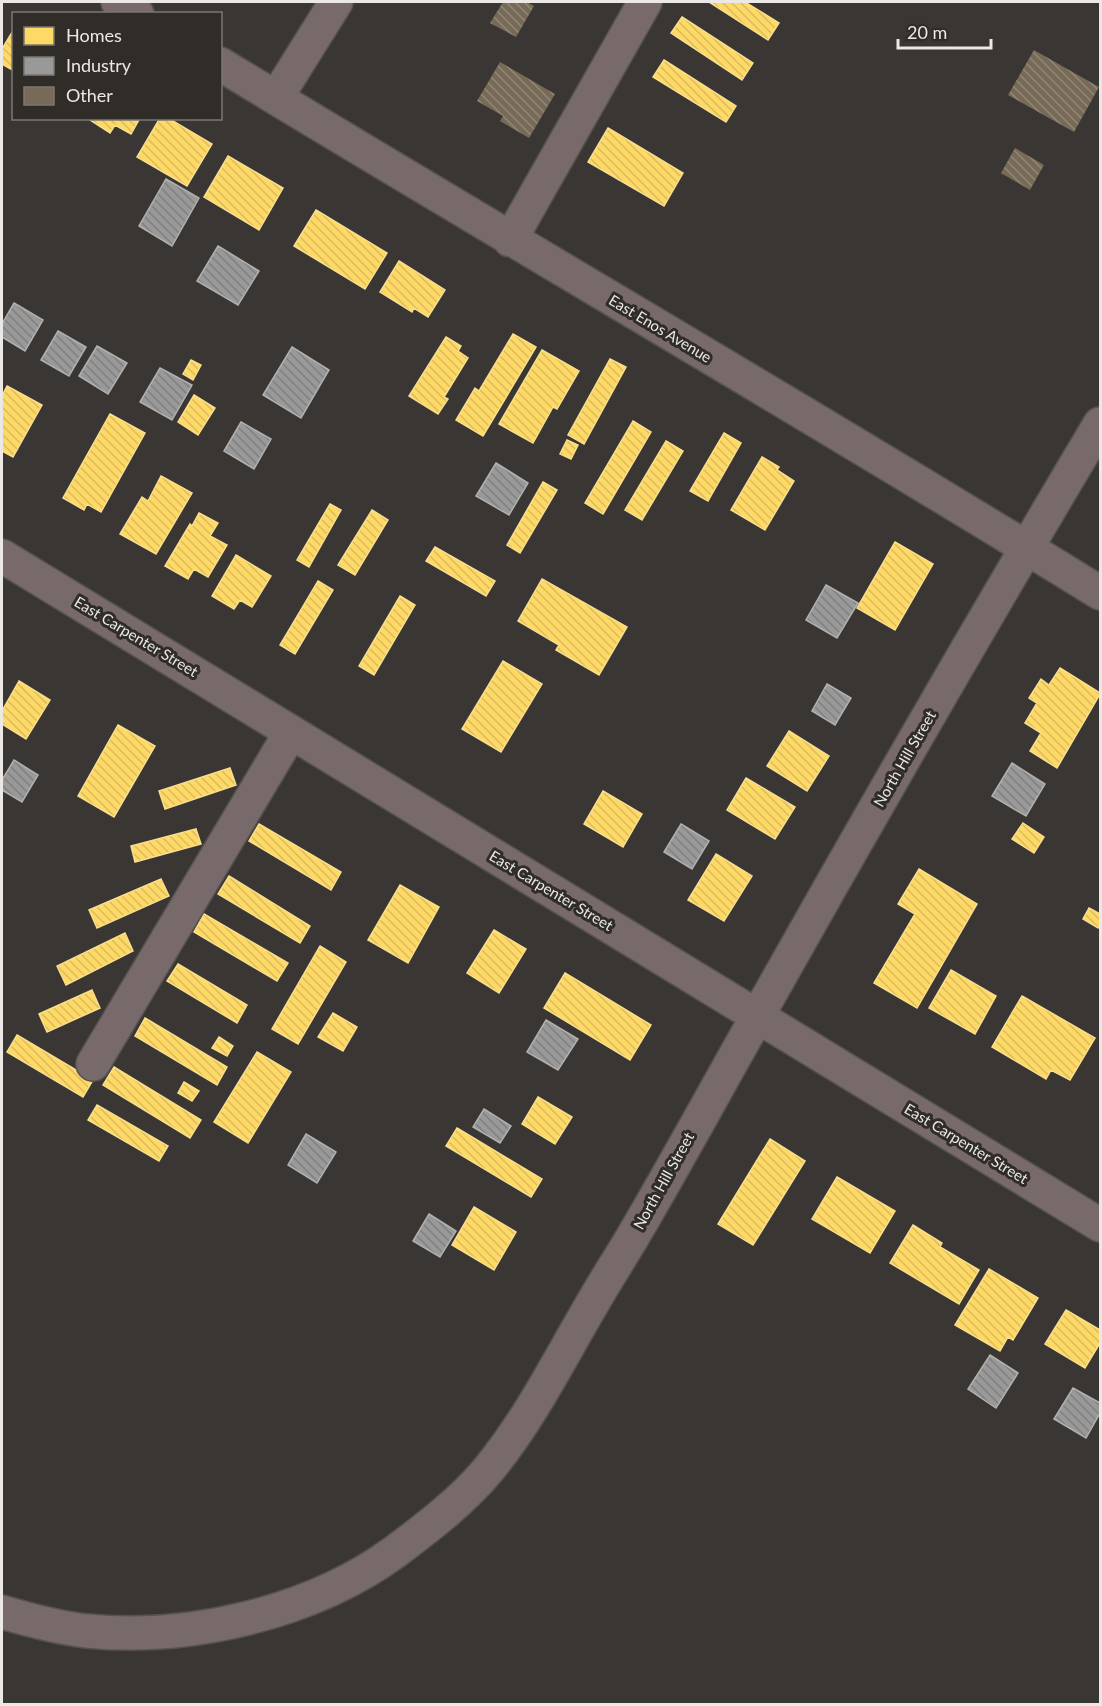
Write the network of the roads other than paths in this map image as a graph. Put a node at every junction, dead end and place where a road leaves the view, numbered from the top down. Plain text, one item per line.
1 (118, 2) edge
2 (336, 2) edge
3 (645, 2) edge
4 (134, 12) edge
5 (222, 65) edge
6 (276, 98) junction
7 (510, 240) junction
8 (1101, 424) edge
9 (1026, 547) junction
10 (2, 556) edge
11 (1101, 593) edge
12 (291, 732) junction
13 (757, 1017) junction
14 (93, 1064) dead end
15 (1101, 1225) edge
16 (2, 1612) edge

1 - 4 street
2 - 6 street
3 - 7 street
5 - 6 street, East Enos Avenue
6 - 7 street, East Enos Avenue
7 - 9 street, East Enos Avenue
8 - 9 street, North Hill Street
9 - 11 street, East Enos Avenue
9 - 13 street, North Hill Street
10 - 12 street, East Carpenter Street
12 - 13 street, East Carpenter Street
12 - 14 street
13 - 15 street, East Carpenter Street
13 - 16 street, North Hill Street

